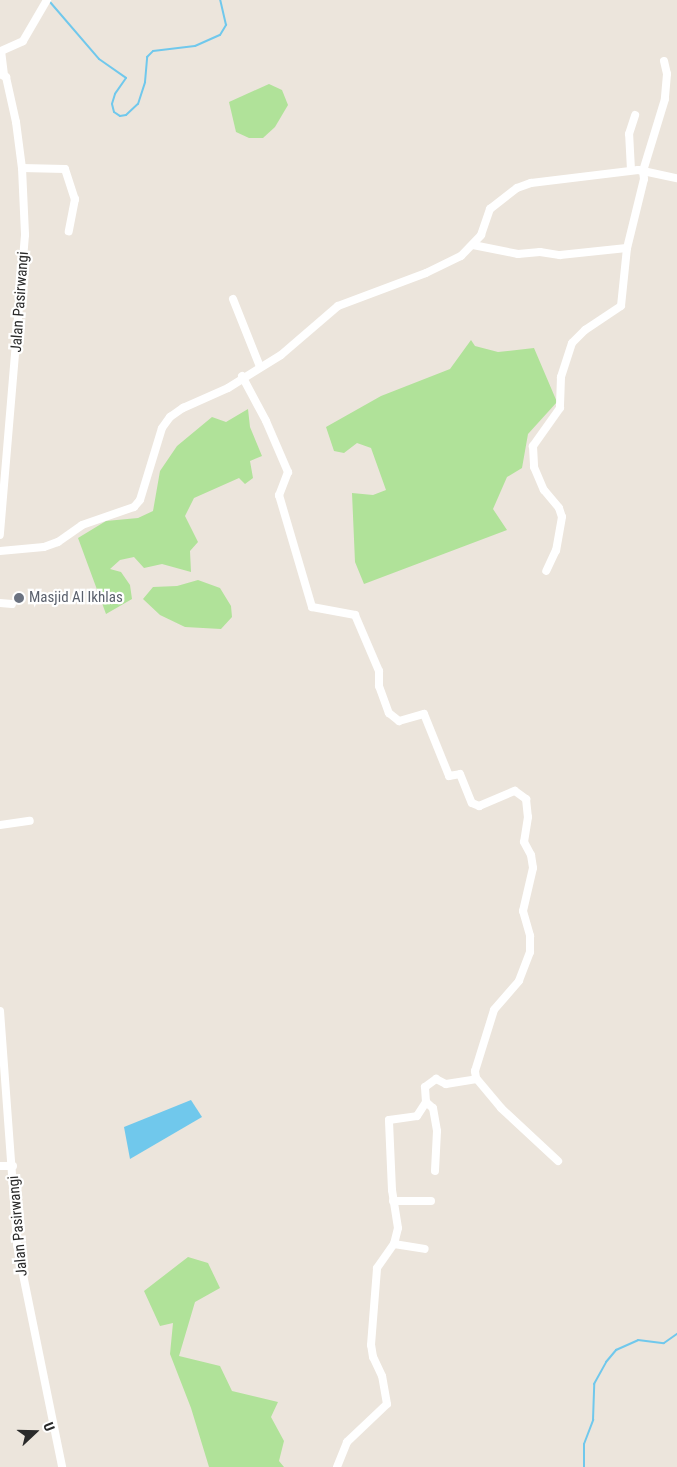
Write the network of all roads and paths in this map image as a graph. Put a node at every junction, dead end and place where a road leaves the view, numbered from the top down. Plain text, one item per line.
1 (47, 0) edge
2 (0, 51) edge
3 (664, 61) dead end
4 (2, 74) edge
5 (635, 115) dead end
6 (22, 168) junction
7 (631, 170) junction
8 (643, 171) junction
9 (677, 178) edge
10 (69, 231) dead end
11 (473, 245) junction
12 (627, 248) junction
13 (234, 299) dead end
14 (260, 367) junction
15 (242, 376) junction
16 (0, 536) edge
17 (0, 551) edge
18 (546, 571) dead end
19 (0, 603) edge
20 (12, 604) dead end
21 (30, 821) dead end
22 (0, 825) edge
23 (0, 1011) edge
24 (477, 1079) junction
25 (426, 1102) junction
26 (558, 1161) dead end
27 (0, 1166) edge
28 (13, 1166) junction
29 (435, 1171) dead end
30 (431, 1201) dead end
31 (393, 1202) junction
32 (394, 1244) junction
33 (425, 1249) dead end
34 (62, 1467) edge
35 (337, 1467) edge

1 - 2 street
2 - 4 street, Jalan Pasirwangi
3 - 8 street
4 - 6 street, Jalan Pasirwangi
5 - 7 street
6 - 10 street
6 - 16 street, Jalan Pasirwangi
7 - 8 street
7 - 11 street
8 - 9 street
8 - 12 street
11 - 12 street
11 - 14 street
12 - 18 street
13 - 14 street
14 - 15 street
15 - 17 street
15 - 24 street
19 - 20 street
21 - 22 street
23 - 28 street, Jalan Pasirwangi
24 - 25 street
24 - 26 street
25 - 29 street
25 - 31 street
27 - 28 street
28 - 34 street, Jalan Pasirwangi
30 - 31 street
31 - 32 street
32 - 33 street
32 - 35 street

